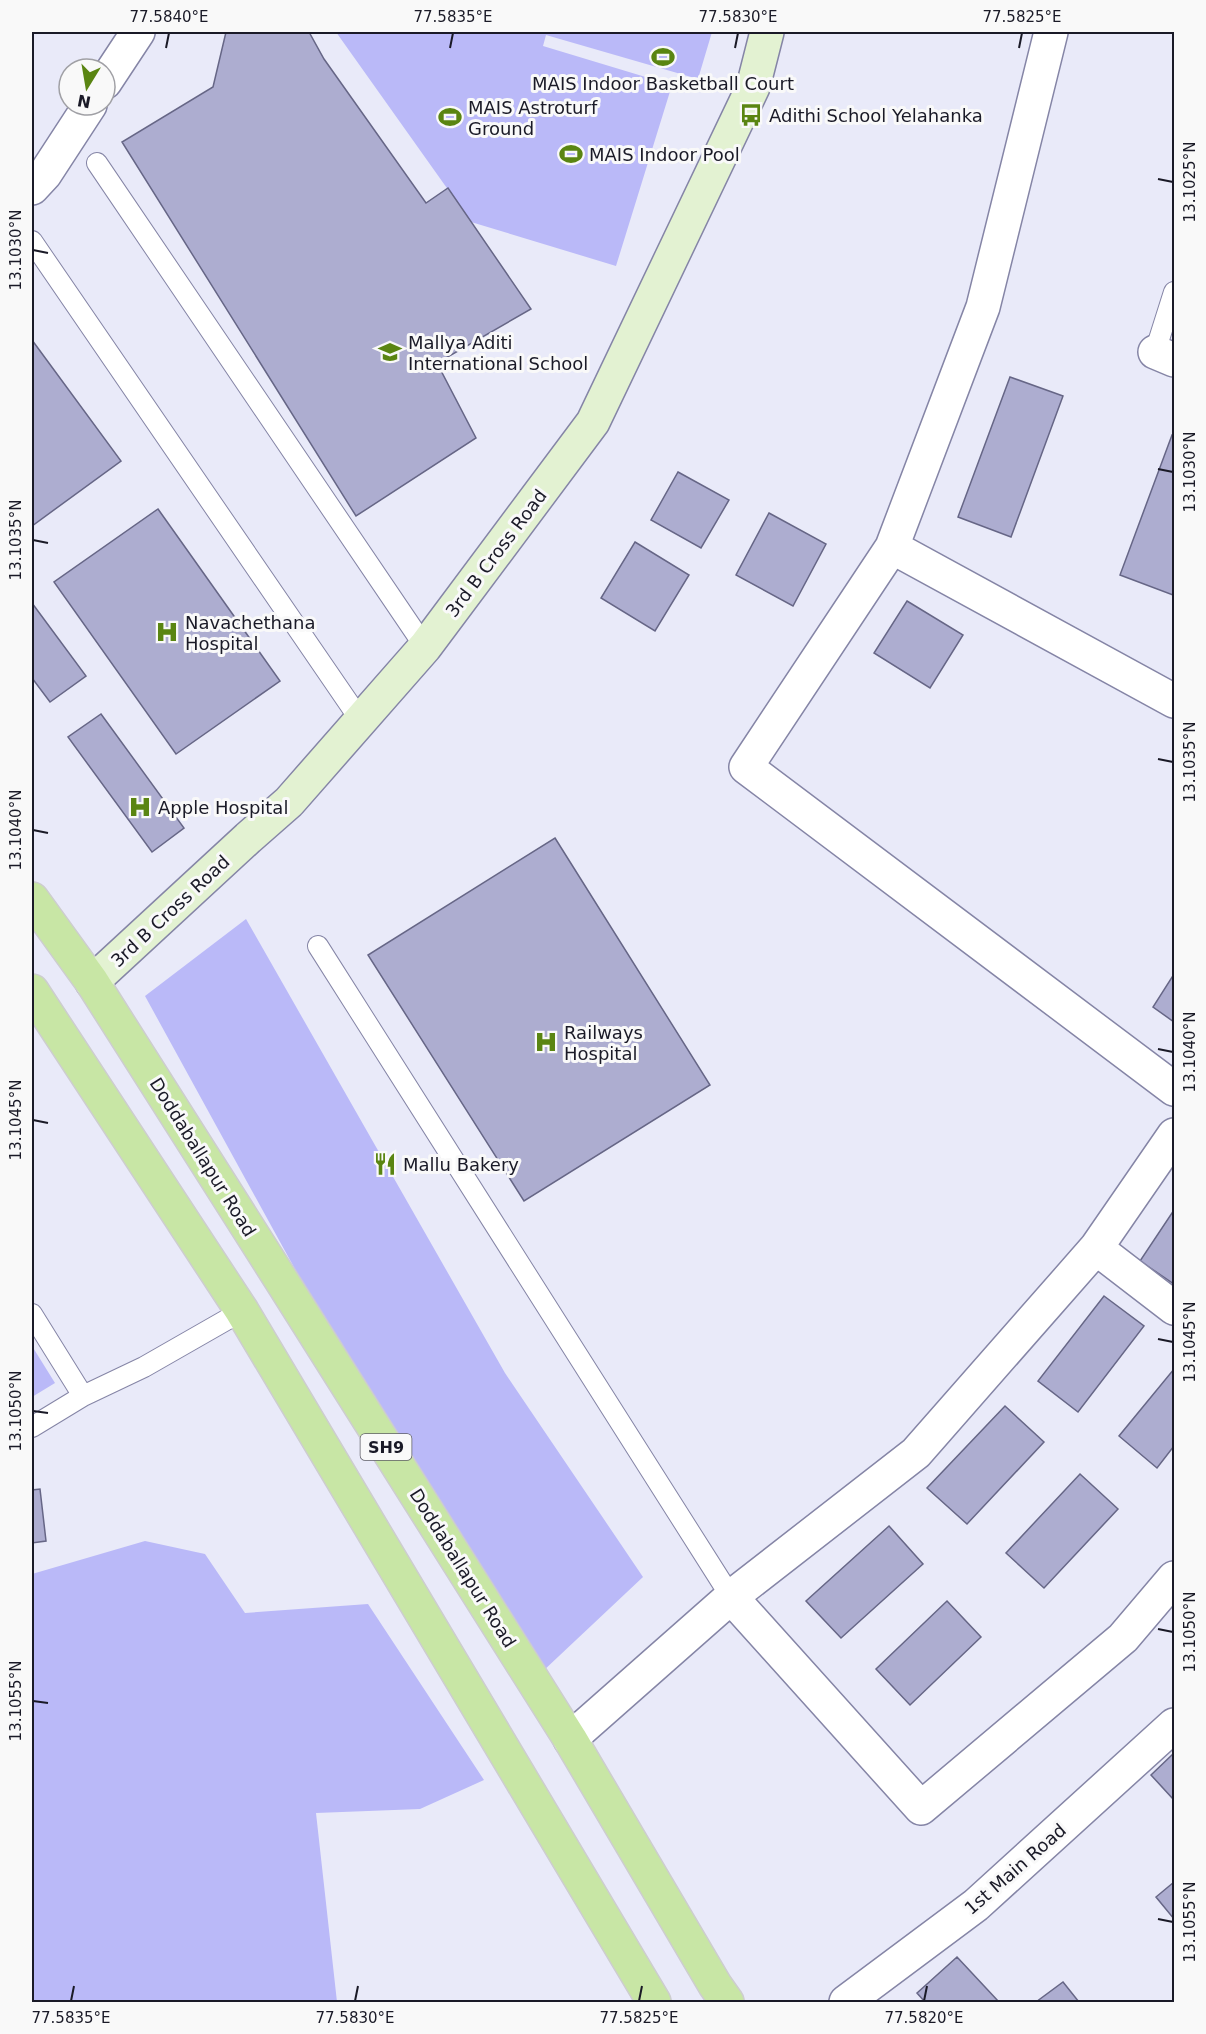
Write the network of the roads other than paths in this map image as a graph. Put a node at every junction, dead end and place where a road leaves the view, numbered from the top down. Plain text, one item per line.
1 (138, 32) edge
2 (768, 32) edge
3 (1051, 32) edge
4 (117, 64) edge
5 (82, 117) edge
6 (97, 163) dead end
7 (32, 188) edge
8 (32, 241) edge
9 (1174, 292) edge
10 (1165, 356) edge
11 (892, 547) junction
12 (425, 647) junction
13 (1174, 701) edge
14 (361, 721) junction
15 (32, 899) edge
16 (318, 946) dead end
17 (92, 982) junction
18 (32, 991) edge
19 (1174, 1089) edge
20 (1174, 1135) edge
21 (1096, 1248) junction
22 (1174, 1308) edge
23 (242, 1311) junction
24 (32, 1314) edge
25 (83, 1396) junction
26 (32, 1426) edge
27 (1174, 1578) edge
28 (731, 1597) junction
29 (1174, 1725) edge
30 (570, 1739) junction
31 (654, 2002) edge
32 (727, 2002) edge
33 (846, 2002) edge

1 - 4 street
2 - 12 street, 3rd B Cross Road
3 - 11 street
5 - 7 street
6 - 12 lane
8 - 14 lane
9 - 10 lane
11 - 13 street
11 - 19 street
12 - 14 street, 3rd B Cross Road
14 - 17 street, 3rd B Cross Road
15 - 17 main road, Doddaballapur Road / SH9
16 - 28 lane
17 - 30 main road, Doddaballapur Road / SH9
18 - 23 main road, SH9
20 - 21 street
21 - 22 street
21 - 28 street
23 - 25 lane
23 - 31 main road, SH9
24 - 25 lane
25 - 26 lane
27 - 28 street
28 - 30 street
29 - 33 street, 1st Main Road
30 - 32 main road, Doddaballapur Road / SH9

